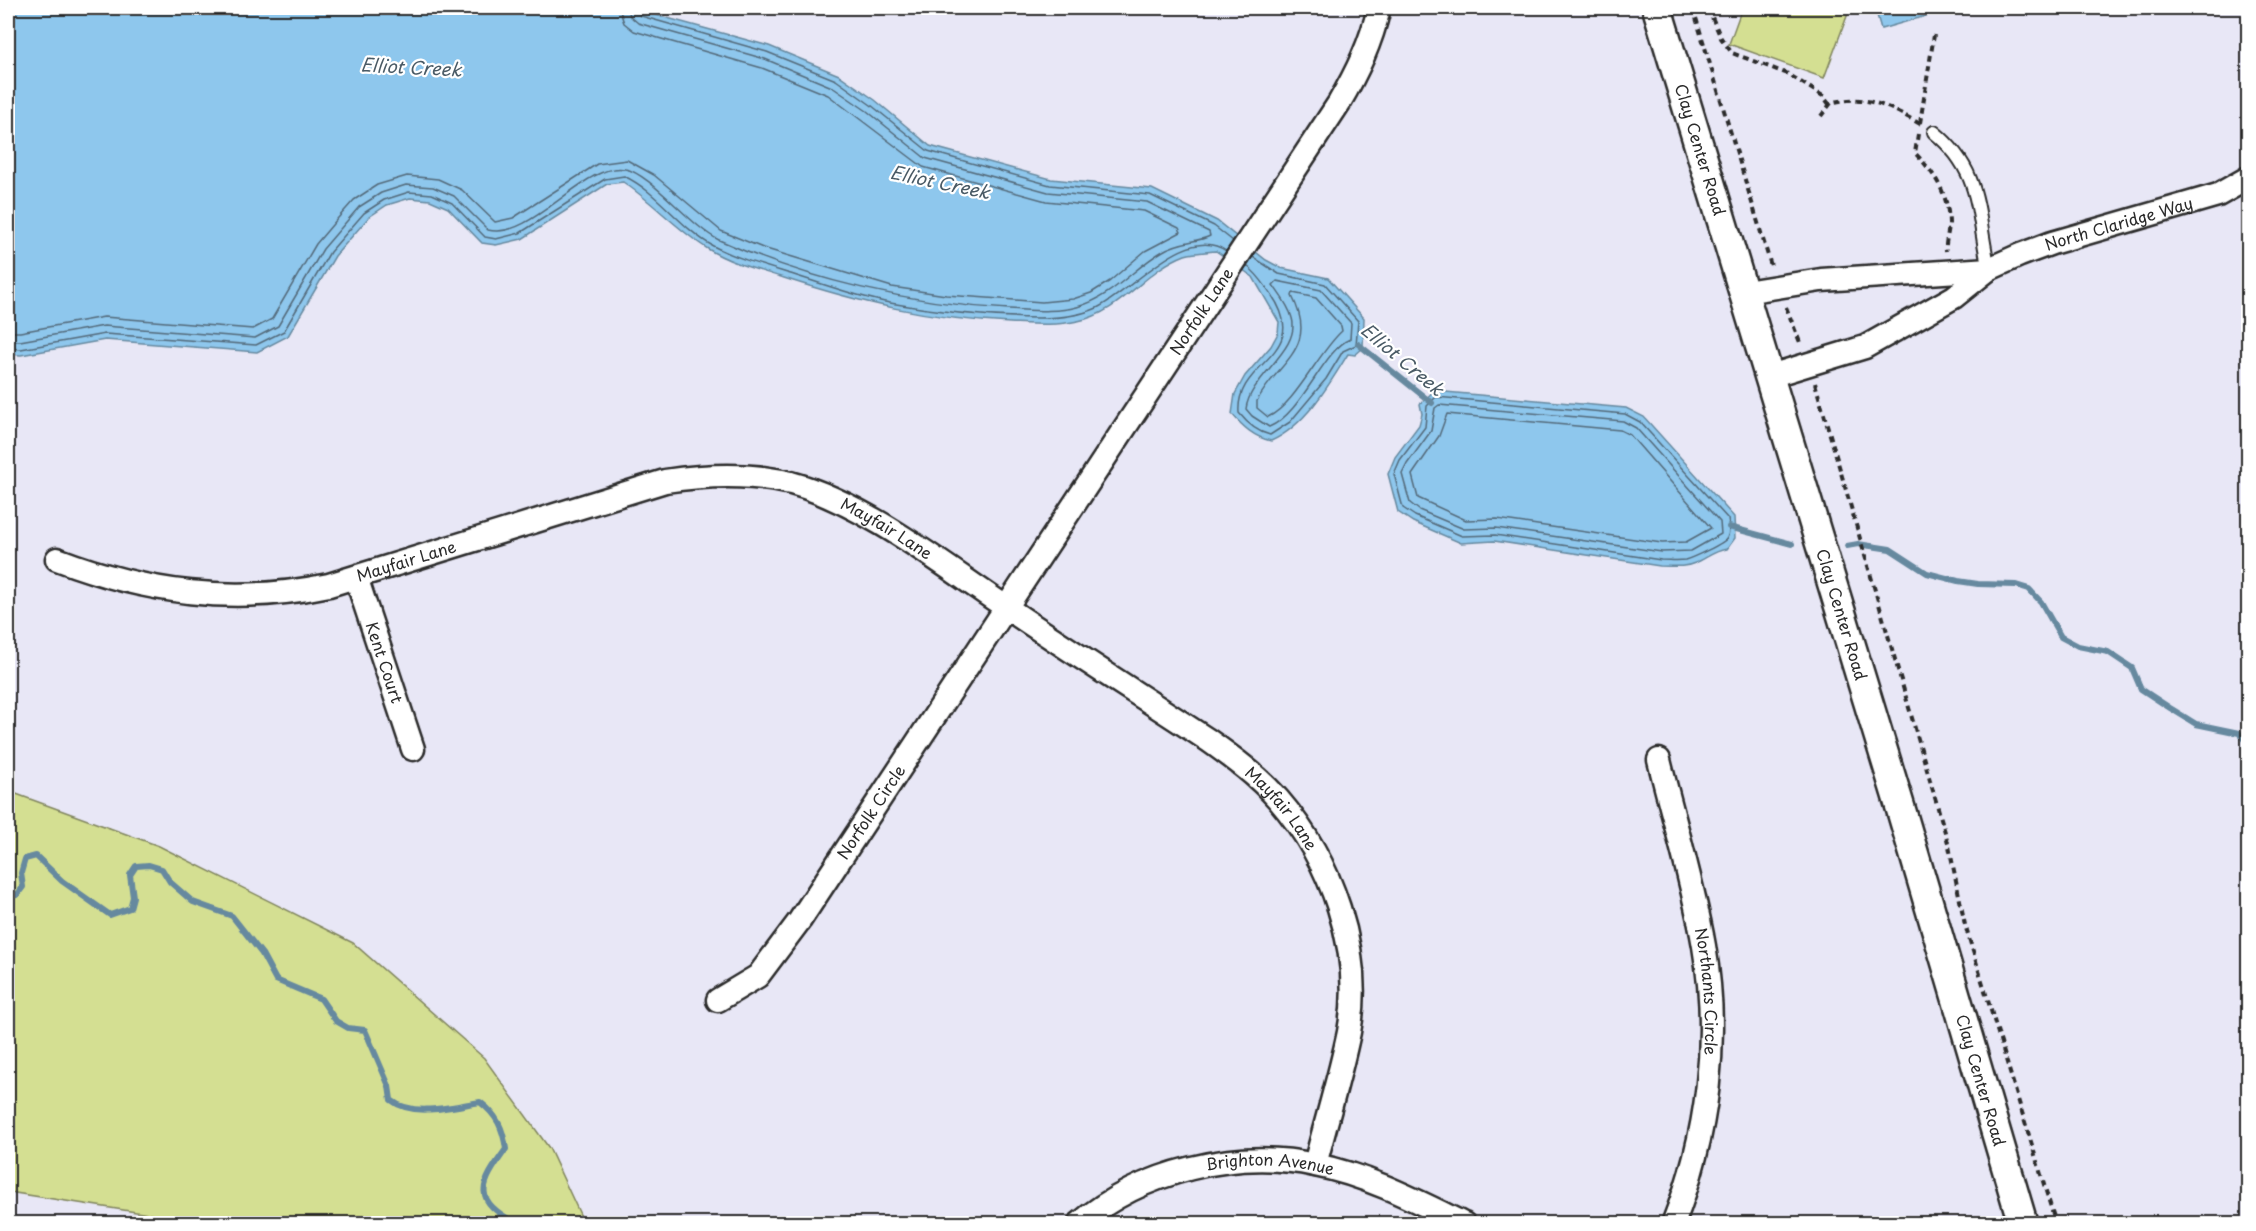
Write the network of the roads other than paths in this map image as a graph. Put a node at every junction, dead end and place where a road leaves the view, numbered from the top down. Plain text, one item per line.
1 (1379, 8) edge
2 (1657, 8) edge
3 (1934, 132) road end
4 (2248, 178) edge
5 (1989, 269) junction
6 (1745, 292) junction
7 (1770, 376) junction
8 (57, 559) dead end
9 (356, 577) junction
10 (1007, 608) junction
11 (413, 749) dead end
12 (1659, 760) dead end
13 (718, 1000) dead end
14 (1315, 1165) junction
15 (1079, 1224) edge
16 (1464, 1224) edge
17 (1673, 1224) edge
18 (2023, 1224) edge

1 - 10 street, Norfolk Lane
2 - 6 street, Clay Center Road
3 - 5 lane
4 - 5 street, North Claridge Way
5 - 6 street, North Claridge Way
5 - 7 street, North Claridge Way
6 - 7 street, Clay Center Road
7 - 18 street, Clay Center Road
8 - 9 street, Mayfair Lane
9 - 10 street, Mayfair Lane
9 - 11 street, Kent Court
10 - 13 street, Norfolk Circle
10 - 14 street, Mayfair Lane
12 - 17 street, Northants Circle
14 - 15 street, Brighton Avenue
14 - 16 street, Brighton Avenue

